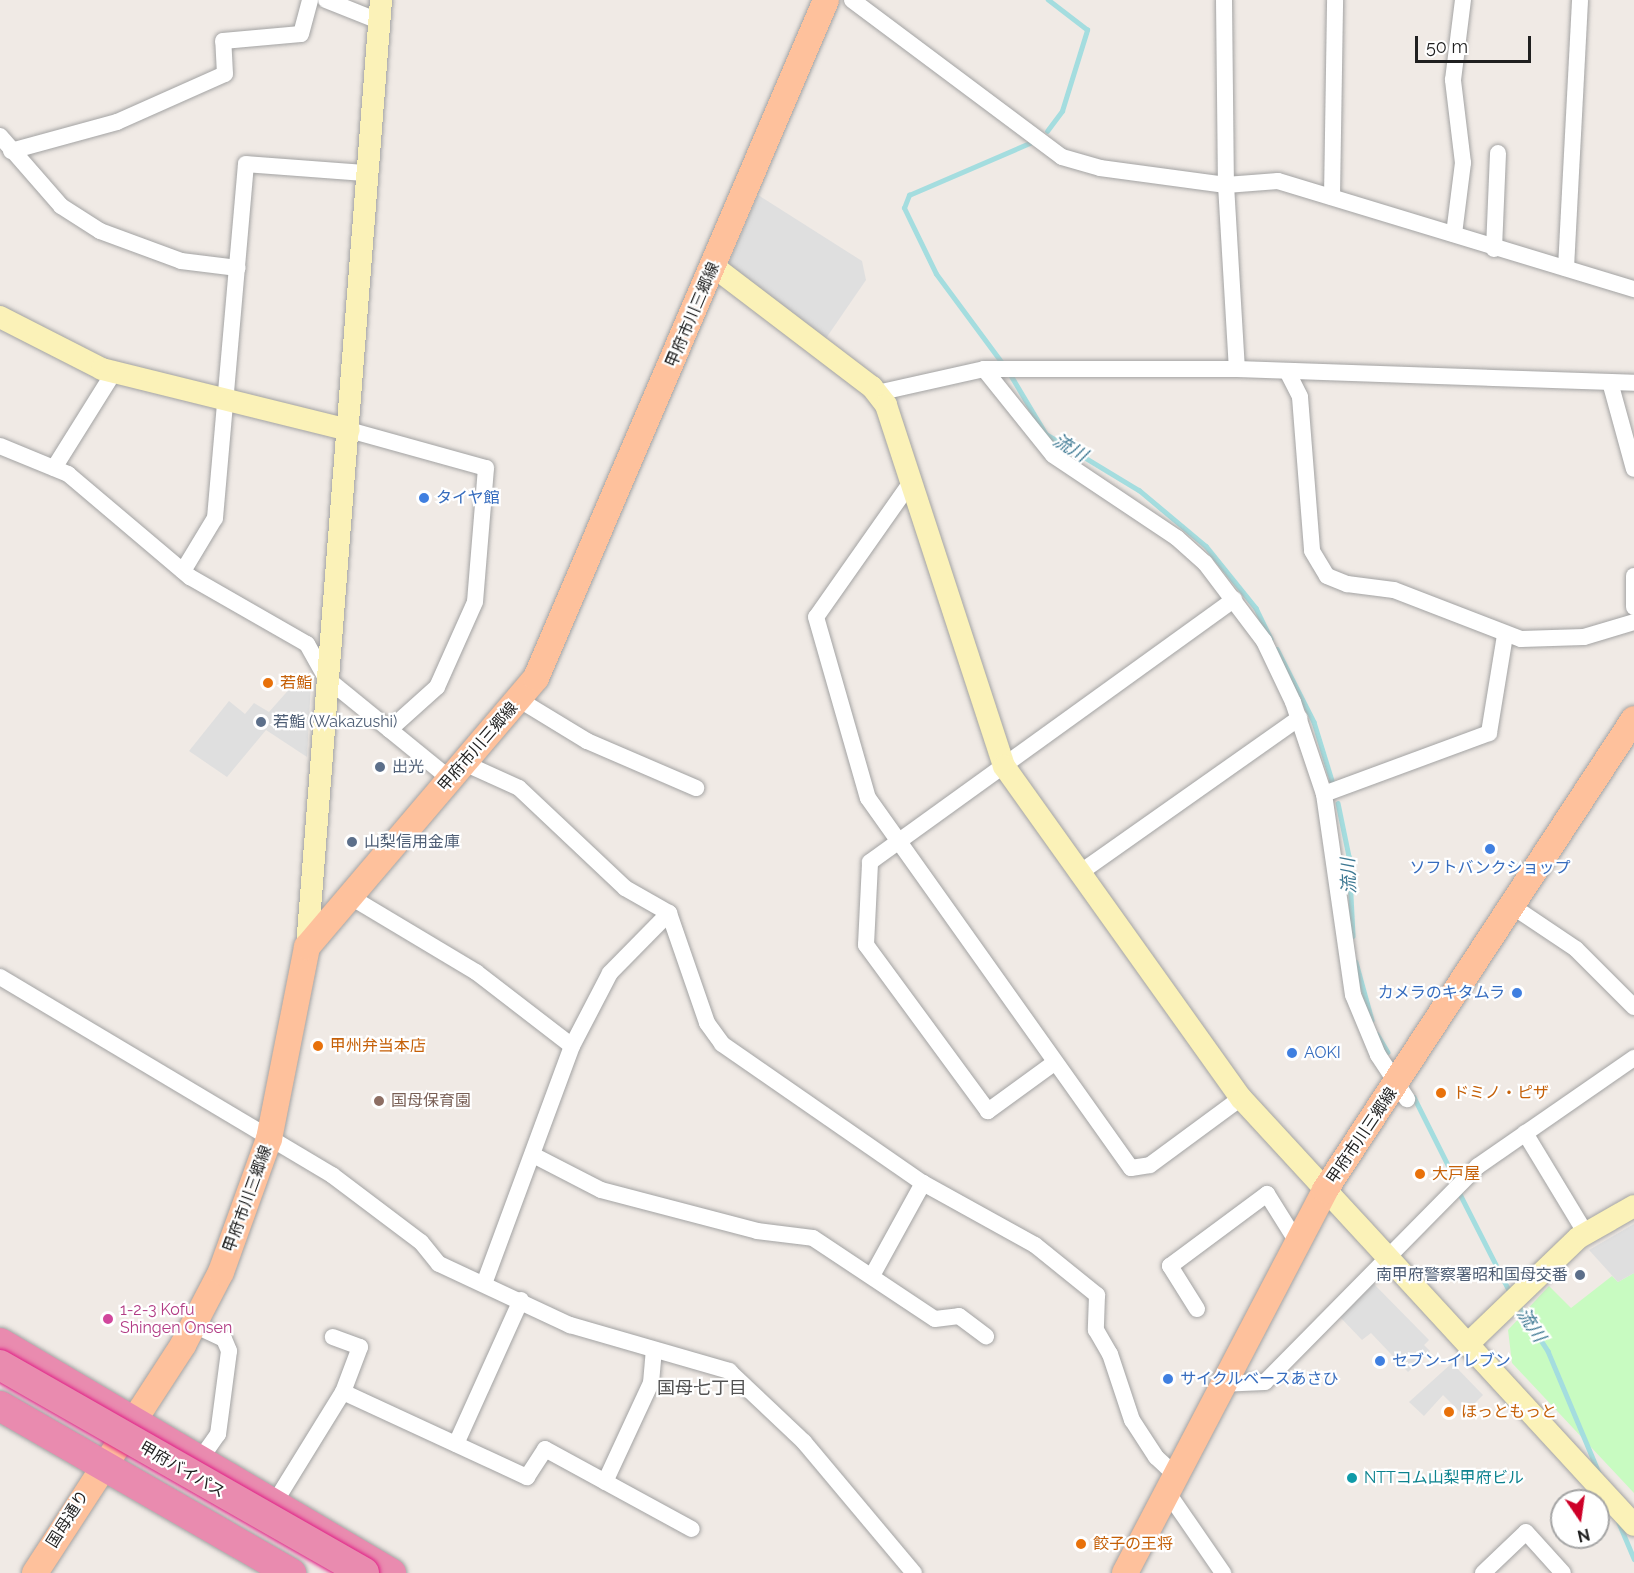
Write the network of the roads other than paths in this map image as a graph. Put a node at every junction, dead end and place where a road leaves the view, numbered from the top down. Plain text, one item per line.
1 (310, 0) edge
2 (326, 0) edge
3 (826, 0) edge
4 (852, 0) edge
5 (1224, 0) edge
6 (1335, 0) edge
7 (1463, 0) edge
8 (1580, 0) edge
9 (381, 11) edge
10 (0, 136) edge
11 (11, 151) junction
12 (1498, 153) dead end
13 (367, 173) junction
14 (1226, 185) junction
15 (1332, 197) junction
16 (1454, 234) junction
17 (1494, 249) junction
18 (713, 266) junction
19 (238, 268) junction
20 (1566, 268) junction
21 (1634, 289) edge
22 (0, 317) edge
23 (989, 369) junction
24 (1237, 369) junction
25 (1287, 371) junction
26 (114, 372) junction
27 (1610, 382) junction
28 (1634, 383) edge
29 (877, 393) junction
30 (225, 399) junction
31 (350, 430) junction
32 (0, 446) edge
33 (54, 468) junction
34 (1634, 469) edge
35 (910, 483) junction
36 (183, 572) junction
37 (1634, 576) edge
38 (1234, 599) junction
39 (1634, 607) edge
40 (1634, 622) edge
41 (1505, 635) junction
42 (325, 677) junction
43 (518, 699) junction
44 (1299, 718) junction
45 (1634, 719) edge
46 (389, 730) junction
47 (1004, 766) junction
48 (457, 771) junction
49 (696, 788) dead end
50 (1324, 794) junction
51 (897, 843) junction
52 (1078, 874) junction
53 (349, 896) junction
54 (1512, 906) junction
55 (669, 913) junction
56 (308, 947) junction
57 (0, 977) edge
58 (1634, 1007) edge
59 (572, 1046) junction
60 (1634, 1058) edge
61 (1054, 1063) junction
62 (1402, 1091) junction
63 (1241, 1098) junction
64 (1525, 1133) junction
65 (269, 1139) junction
66 (535, 1156) junction
67 (923, 1183) junction
68 (1325, 1190) junction
69 (1634, 1206) edge
70 (1586, 1233) junction
71 (1297, 1242) junction
72 (1388, 1256) junction
73 (873, 1274) junction
74 (484, 1284) junction
75 (521, 1300) junction
76 (1197, 1309) dead end
77 (195, 1325) junction
78 (986, 1336) dead end
79 (333, 1337) dead end
80 (1470, 1342) junction
81 (0, 1343) edge
82 (654, 1351) junction
83 (0, 1365) edge
84 (1219, 1384) junction
85 (0, 1387) edge
86 (343, 1392) junction
87 (0, 1406) edge
88 (134, 1418) junction
89 (456, 1444) junction
90 (200, 1460) junction
91 (102, 1465) junction
92 (1170, 1481) junction
93 (605, 1482) junction
94 (275, 1503) junction
95 (1634, 1525) edge
96 (692, 1529) dead end
97 (35, 1573) edge
98 (291, 1573) edge
99 (324, 1573) edge
100 (364, 1573) edge
101 (392, 1573) edge
102 (914, 1573) edge
103 (1125, 1573) edge
104 (1223, 1573) edge
105 (1483, 1573) edge
106 (1563, 1573) edge

1 - 11 street
2 - 9 street
3 - 18 main road, 甲府市川三郷線
4 - 14 street
5 - 14 street
6 - 15 street
7 - 16 street
8 - 20 street
9 - 13 street
10 - 11 street
11 - 19 street
12 - 17 street
13 - 19 street
13 - 31 street
14 - 15 street
14 - 24 street
15 - 16 street
16 - 17 street
17 - 20 street
18 - 29 street
18 - 43 main road, 甲府市川三郷線
19 - 30 street
20 - 21 street
22 - 26 street
23 - 24 street
23 - 29 street
23 - 38 street
24 - 25 street
25 - 27 street
25 - 41 street
26 - 30 street
26 - 33 street
27 - 28 street
27 - 34 street
29 - 35 street
30 - 31 street
30 - 36 street
31 - 42 street
31 - 46 street
32 - 33 street
33 - 36 street
35 - 47 street
35 - 51 street
36 - 42 street
37 - 39 street
38 - 44 street
38 - 47 street
40 - 41 street
41 - 50 street
42 - 46 street
42 - 56 street
43 - 48 main road, 甲府市川三郷線
43 - 49 street
44 - 50 street
44 - 52 street
45 - 54 main road, 甲府市川三郷線
46 - 48 street
47 - 51 street
47 - 52 street
48 - 53 main road, 甲府市川三郷線
48 - 55 street
50 - 62 street
51 - 61 street
51 - 61 street
52 - 63 street
53 - 56 main road, 甲府市川三郷線
53 - 59 street
54 - 58 street
54 - 62 main road, 甲府市川三郷線
55 - 59 street
55 - 67 street
56 - 65 main road, 甲府市川三郷線
57 - 65 street
59 - 66 street
60 - 64 street
61 - 63 street
62 - 68 main road, 甲府市川三郷線
63 - 68 street
64 - 70 street
64 - 72 street
65 - 74 street
65 - 77 main road, 甲府市川三郷線
66 - 73 street
66 - 74 street
67 - 73 street
67 - 92 street
68 - 71 main road, 甲府市川三郷線
68 - 72 street
69 - 70 street
70 - 80 street
71 - 76 street
71 - 84 main road, 甲府市川三郷線
72 - 80 street
72 - 84 street
73 - 78 street
74 - 75 street
75 - 82 street
75 - 89 street
77 - 88 main road, 甲府市川三郷線
77 - 90 street
79 - 86 street
80 - 95 street
81 - 88 highway
82 - 93 street
82 - 102 street
83 - 100 highway, 甲府バイパス, bridge
84 - 92 main road, 甲府市川三郷線
85 - 99 highway, 甲府バイパス
86 - 89 street
86 - 94 street
87 - 91 highway
88 - 90 highway
88 - 91 main road, 甲府市川三郷線
89 - 93 street
90 - 94 highway
91 - 97 main road, 国母通り
91 - 98 highway
92 - 103 main road, 甲府市川三郷線
92 - 104 street
93 - 96 street
94 - 101 highway
105 - 106 street

